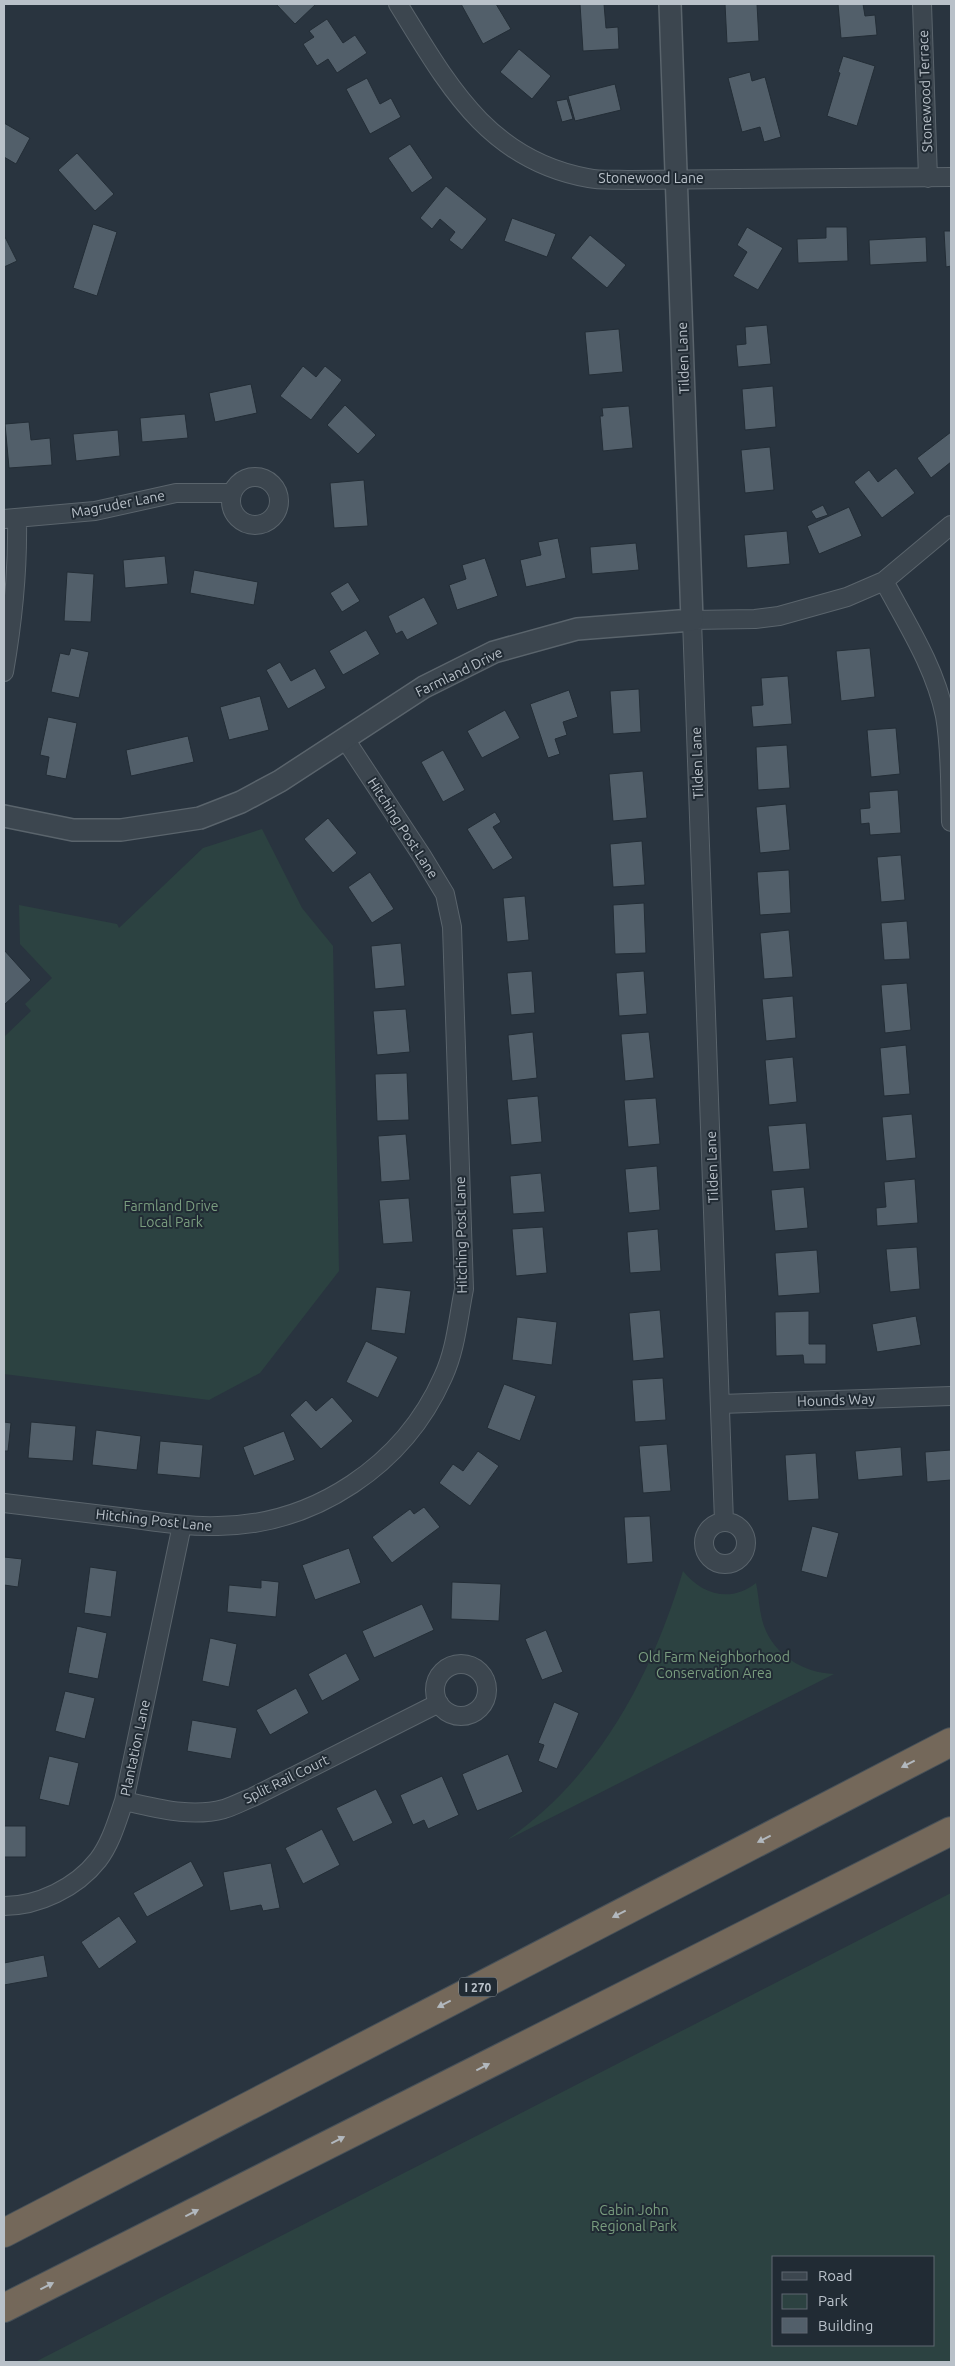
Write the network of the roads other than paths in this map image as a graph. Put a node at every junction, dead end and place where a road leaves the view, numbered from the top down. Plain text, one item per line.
1 (398, 4) edge
2 (670, 4) edge
3 (922, 4) edge
4 (951, 177) edge
5 (676, 178) junction
6 (928, 178) junction
7 (232, 493) dead end
8 (10, 519) edge
9 (951, 525) edge
10 (884, 581) junction
11 (692, 620) junction
12 (4, 672) edge
13 (345, 739) junction
14 (4, 816) edge
15 (951, 822) edge
16 (951, 1396) edge
17 (721, 1404) junction
18 (4, 1503) edge
19 (724, 1522) dead end
20 (182, 1525) junction
21 (439, 1703) dead end
22 (951, 1742) edge
23 (124, 1800) junction
24 (951, 1832) edge
25 (4, 1906) edge
26 (4, 2233) edge
27 (4, 2308) edge

1 - 5 street, Stonewood Lane
2 - 5 street, Tilden Lane
3 - 6 street, Stonewood Terrace
4 - 6 street, Stonewood Lane
5 - 6 street, Stonewood Lane
5 - 11 street, Tilden Lane
7 - 8 street, Magruder Lane
8 - 12 street
9 - 10 street, Farmland Drive
10 - 11 street, Farmland Drive
10 - 15 street
11 - 13 street, Farmland Drive
11 - 17 street, Tilden Lane
13 - 14 street, Farmland Drive
13 - 20 street, Hitching Post Lane
16 - 17 street, Hounds Way
17 - 19 street, Tilden Lane
18 - 20 street, Hitching Post Lane
20 - 23 street, Plantation Lane
21 - 23 street, Split Rail Court
22 -> 26 highway, I 270
23 - 25 street, Plantation Lane
27 -> 24 highway

